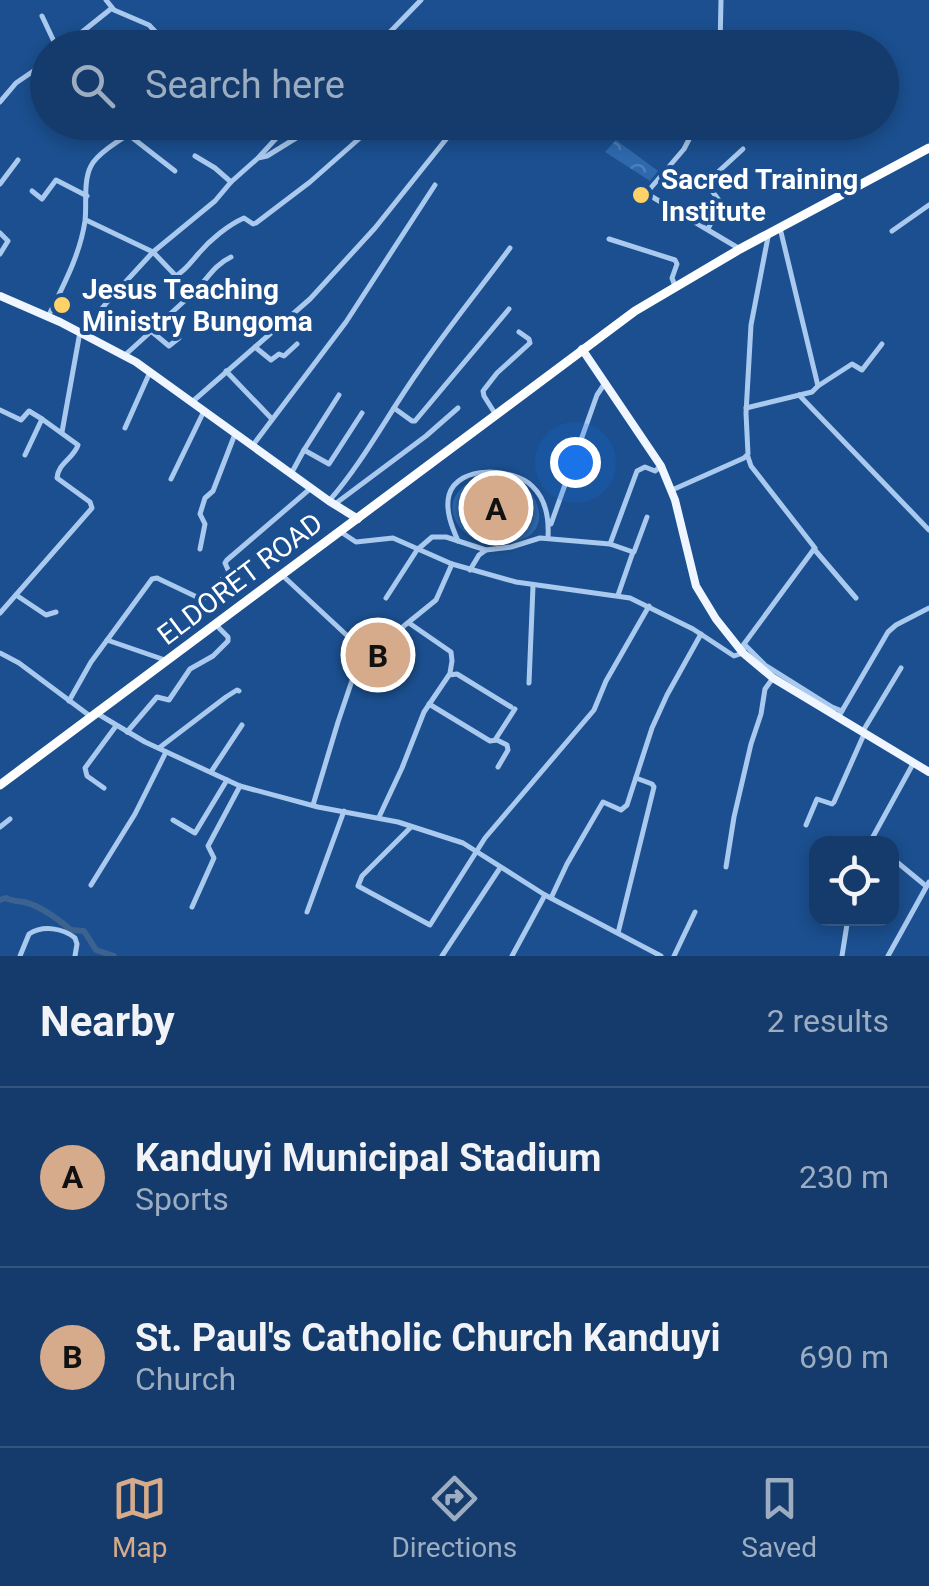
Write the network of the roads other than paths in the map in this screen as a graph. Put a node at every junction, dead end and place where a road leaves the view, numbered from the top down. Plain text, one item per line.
1 (106, 0) edge
2 (421, 0) edge
3 (720, 0) edge
4 (112, 8) junction
5 (42, 16) dead end
6 (50, 30) edge
7 (83, 30) edge
8 (154, 30) edge
9 (392, 30) edge
10 (720, 30) edge
11 (30, 73) edge
12 (0, 102) edge
13 (123, 140) edge
14 (134, 140) edge
15 (274, 140) edge
16 (293, 140) edge
17 (358, 140) edge
18 (445, 140) edge
19 (689, 140) edge
20 (743, 148) dead end
21 (929, 148) edge
22 (195, 156) dead end
23 (258, 158) junction
24 (18, 160) dead end
25 (175, 171) dead end
26 (231, 182) junction
27 (0, 184) edge
28 (436, 185) dead end
29 (32, 191) dead end
30 (87, 196) junction
31 (929, 205) edge
32 (85, 219) junction
33 (780, 228) junction
34 (708, 229) junction
35 (0, 232) edge
36 (892, 232) dead end
37 (769, 234) junction
38 (609, 239) dead end
39 (510, 248) dead end
40 (740, 249) junction
41 (153, 252) junction
42 (0, 254) edge
43 (231, 257) dead end
44 (176, 276) junction
45 (671, 288) junction
46 (191, 295) junction
47 (0, 296) edge
48 (508, 309) dead end
49 (48, 317) junction
50 (150, 331) junction
51 (80, 332) junction
52 (519, 332) dead end
53 (179, 338) dead end
54 (297, 344) dead end
55 (882, 344) dead end
56 (255, 347) junction
57 (581, 351) junction
58 (124, 356) junction
59 (226, 371) junction
60 (150, 372) junction
61 (605, 383) junction
62 (818, 386) junction
63 (338, 395) dead end
64 (799, 396) junction
65 (192, 402) junction
66 (394, 408) junction
67 (458, 408) dead end
68 (746, 408) junction
69 (0, 410) edge
70 (204, 411) junction
71 (362, 413) dead end
72 (496, 415) junction
73 (42, 419) junction
74 (272, 419) junction
75 (125, 428) dead end
76 (62, 432) junction
77 (235, 434) junction
78 (252, 446) junction
79 (304, 450) junction
80 (748, 454) junction
81 (25, 455) dead end
82 (661, 466) junction
83 (291, 474) junction
84 (171, 478) dead end
85 (311, 488) junction
86 (672, 490) junction
87 (344, 516) junction
88 (646, 517) dead end
89 (929, 530) edge
90 (548, 537) junction
91 (458, 541) junction
92 (610, 544) junction
93 (200, 549) dead end
94 (816, 549) junction
95 (417, 550) junction
96 (486, 550) junction
97 (633, 552) junction
98 (452, 564) junction
99 (470, 570) junction
100 (282, 575) junction
101 (533, 586) junction
102 (16, 595) junction
103 (618, 595) junction
104 (386, 598) dead end
105 (856, 598) dead end
106 (650, 606) junction
107 (929, 608) edge
108 (56, 612) dead end
109 (0, 614) edge
110 (410, 623) junction
111 (216, 625) junction
112 (701, 634) junction
113 (107, 640) junction
114 (743, 649) junction
115 (362, 651) junction
116 (0, 653) edge
117 (168, 662) junction
118 (901, 668) dead end
119 (449, 675) junction
120 (774, 678) junction
121 (529, 683) dead end
122 (239, 691) dead end
123 (814, 698) junction
124 (69, 701) junction
125 (429, 704) junction
126 (841, 714) junction
127 (96, 716) junction
128 (116, 726) junction
129 (242, 726) dead end
130 (127, 732) junction
131 (864, 732) junction
132 (495, 740) junction
133 (162, 750) junction
134 (914, 762) junction
135 (498, 767) dead end
136 (211, 772) junction
137 (929, 772) edge
138 (636, 778) junction
139 (227, 780) junction
140 (0, 785) edge
141 (240, 786) junction
142 (104, 788) dead end
143 (313, 805) junction
144 (344, 810) junction
145 (379, 817) junction
146 (10, 819) dead end
147 (173, 820) dead end
148 (806, 825) dead end
149 (412, 826) junction
150 (0, 827) edge
151 (873, 836) edge
152 (478, 851) junction
153 (899, 863) edge
154 (726, 867) dead end
155 (500, 868) junction
156 (928, 884) edge
157 (91, 885) dead end
158 (548, 896) junction
159 (192, 907) dead end
160 (307, 912) dead end
161 (695, 912) dead end
162 (847, 926) edge
163 (618, 933) junction
164 (20, 956) edge
165 (74, 956) edge
166 (442, 956) edge
167 (512, 956) edge
168 (661, 956) edge
169 (674, 956) edge
170 (842, 956) edge
171 (888, 956) edge

1 - 4 street
2 - 9 street
3 - 10 street
4 - 7 street
4 - 8 street
5 - 6 street
11 - 12 street
13 - 30 street
14 - 25 street
15 - 23 street
16 - 23 street
17 - 44 street
18 - 56 street
19 - 34 street
20 - 34 street
21 - 33 highway, ELDORET ROAD
22 - 26 street
23 - 26 street
24 - 27 street
26 - 41 street
28 - 74 street
29 - 30 street
30 - 32 street
31 - 36 street
32 - 41 street
32 - 49 street
33 - 37 highway, ELDORET ROAD
33 - 62 street
34 - 40 street
35 - 42 street
37 - 40 highway, ELDORET ROAD
37 - 68 street
38 - 45 street
39 - 66 street
40 - 45 highway, ELDORET ROAD
41 - 44 street
41 - 51 street
43 - 46 street
44 - 46 street
45 - 57 highway, ELDORET ROAD
46 - 50 street
47 - 49 main road
48 - 66 street
49 - 51 main road
50 - 53 street
50 - 58 street
51 - 58 main road
51 - 76 street
52 - 72 street
54 - 56 street
55 - 62 street
56 - 59 street
57 - 61 main road
57 - 72 highway, ELDORET ROAD
58 - 60 main road
59 - 65 street
59 - 74 street
60 - 65 main road
60 - 75 street
61 - 82 main road
61 - 90 street
62 - 64 street
63 - 79 street
64 - 68 street
64 - 89 street
65 - 70 main road
66 - 87 street
67 - 87 street
68 - 80 street
69 - 73 street
70 - 77 main road
70 - 84 street
71 - 79 street
72 - 87 highway, ELDORET ROAD
73 - 76 street
73 - 81 street
74 - 78 street
76 - 102 street
77 - 78 main road
77 - 93 street
78 - 83 main road
79 - 83 street
80 - 86 street
80 - 94 street
82 - 86 main road
82 - 92 street
83 - 85 main road
85 - 87 main road
85 - 113 street
86 - 114 main road
87 - 95 street
87 - 100 highway, ELDORET ROAD
88 - 97 street
90 - 91 street
90 - 92 street
90 - 96 street
91 - 95 street
91 - 96 street
92 - 97 street
94 - 105 street
94 - 114 street
95 - 98 street
95 - 104 street
96 - 99 street
97 - 103 street
98 - 99 street
98 - 110 street
99 - 101 street
100 - 111 highway, ELDORET ROAD
100 - 115 street
101 - 103 street
101 - 121 street
102 - 108 street
102 - 109 street
103 - 106 street
106 - 112 street
106 - 152 street
107 - 126 street
110 - 115 street
110 - 119 street
111 - 117 highway, ELDORET ROAD
111 - 130 street
112 - 114 street
112 - 138 street
113 - 117 street
113 - 124 street
114 - 120 main road
114 - 123 street
115 - 143 street
116 - 124 street
117 - 127 highway, ELDORET ROAD
118 - 131 street
119 - 125 street
119 - 132 street
120 - 123 main road
120 - 154 street
122 - 133 street
123 - 126 main road
124 - 127 street
125 - 132 street
125 - 145 street
126 - 131 main road
127 - 128 street
127 - 140 highway, ELDORET ROAD
128 - 130 street
128 - 142 street
129 - 136 street
130 - 133 street
131 - 134 main road
131 - 148 street
132 - 135 street
133 - 136 street
133 - 157 street
134 - 137 main road
134 - 151 street
136 - 139 street
138 - 158 street
138 - 163 street
139 - 141 street
139 - 147 street
141 - 143 street
141 - 159 street
143 - 144 street
144 - 145 street
144 - 160 street
145 - 149 street
146 - 150 street
149 - 152 street
149 - 152 street
152 - 155 street
153 - 156 street
155 - 158 street
155 - 166 street
156 - 171 street
158 - 163 street
158 - 167 street
161 - 169 street
162 - 170 street
163 - 168 street
164 - 165 street

